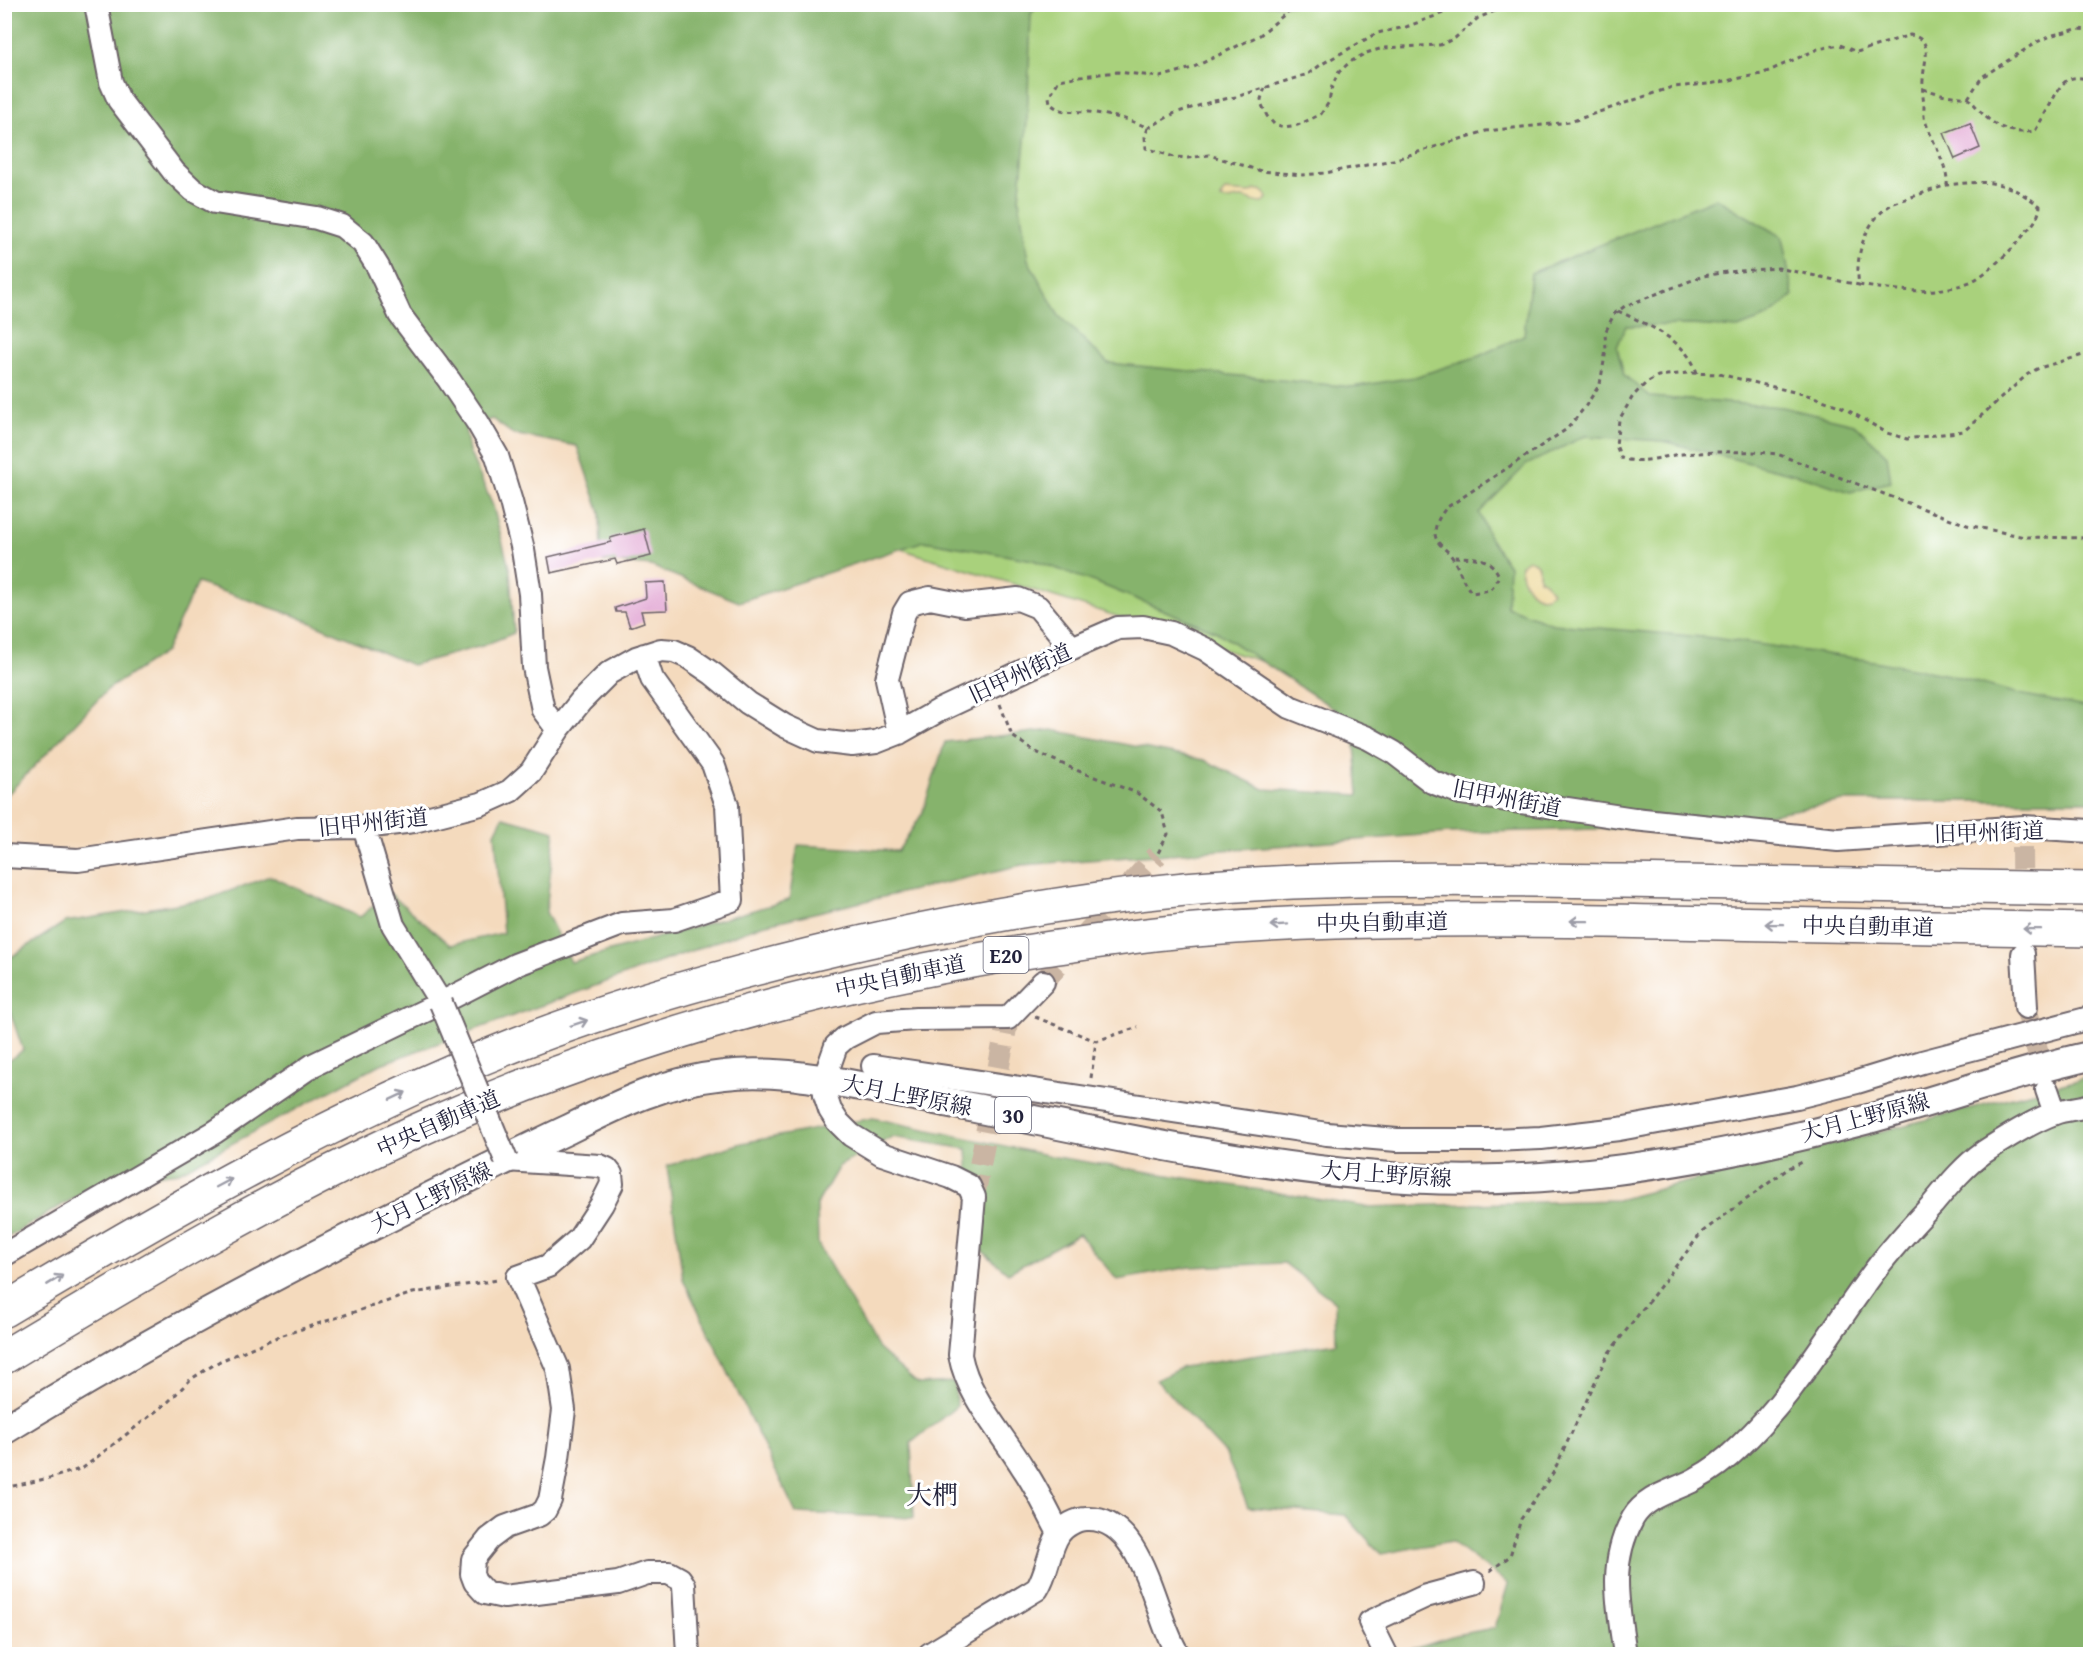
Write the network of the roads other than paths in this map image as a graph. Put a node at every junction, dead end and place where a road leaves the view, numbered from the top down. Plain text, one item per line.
1 (96, 4) edge
2 (1072, 648) junction
3 (644, 655) junction
4 (558, 730) junction
5 (899, 733) junction
6 (364, 827) junction
7 (2091, 831) edge
8 (4, 856) edge
9 (2091, 889) edge
10 (2091, 930) edge
11 (2023, 954) tunnel mouth
12 (1043, 982) tunnel mouth
13 (441, 1003) junction
14 (2026, 1007) tunnel mouth
15 (2091, 1018) edge
16 (2091, 1056) edge
17 (873, 1066) dead end
18 (824, 1080) junction
19 (2047, 1090) tunnel mouth
20 (2091, 1105) edge
21 (2055, 1113) junction
22 (506, 1160) junction
23 (4, 1255) edge
24 (4, 1310) edge
25 (4, 1357) edge
26 (4, 1430) edge
27 (1059, 1533) junction
28 (1474, 1584) road end
29 (688, 1654) edge
30 (930, 1654) edge
31 (1178, 1654) edge
32 (1386, 1654) edge
33 (1626, 1654) edge

1 - 4 street
2 - 5 street, 旧甲州街道
2 - 5 street
2 - 7 street, 旧甲州街道
3 - 4 street, 旧甲州街道
3 - 5 street, 旧甲州街道
3 - 13 street
4 - 6 street, 旧甲州街道
6 - 8 street, 旧甲州街道
6 - 13 street
24 -> 9 highway, 中央自動車道 / E20
10 -> 25 highway, 中央自動車道 / E20
11 - 14 street
12 - 18 street
13 - 22 street, bridge
13 - 23 street
15 - 17 street
16 - 18 main road, 大月上野原線 / 30
18 - 22 main road, 大月上野原線 / 30
18 - 27 street
19 - 21 street
20 - 21 street
21 - 33 street
22 - 26 main road, 大月上野原線 / 30
22 - 29 street
27 - 30 street
27 - 31 street
28 - 32 street

